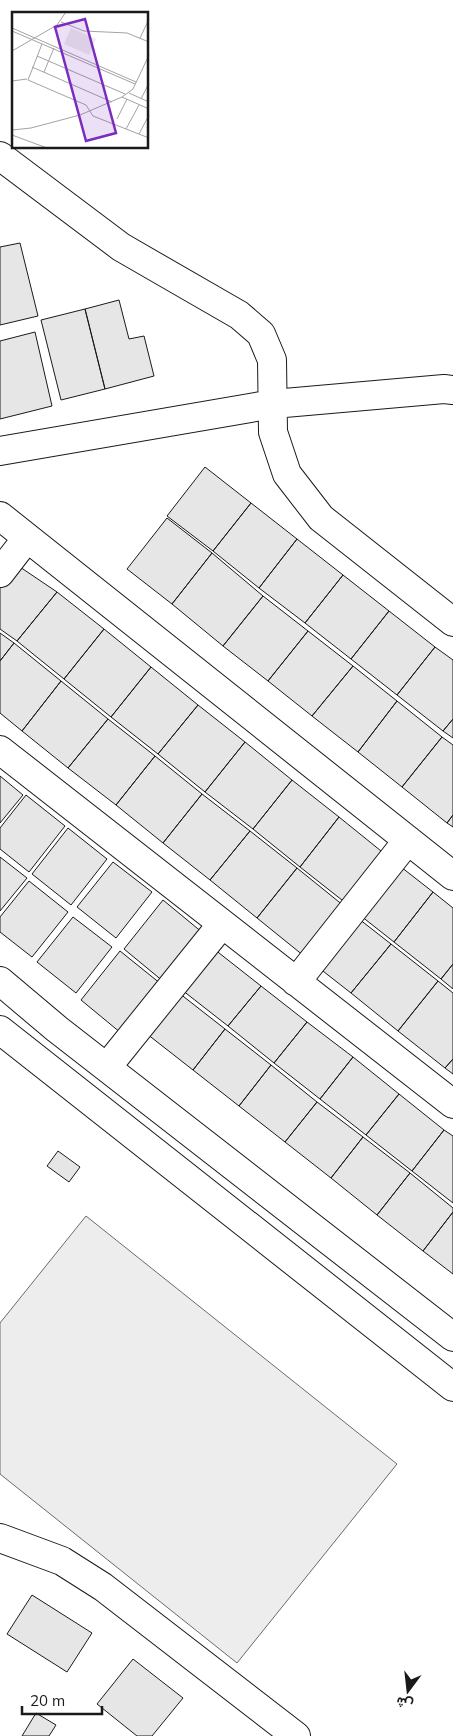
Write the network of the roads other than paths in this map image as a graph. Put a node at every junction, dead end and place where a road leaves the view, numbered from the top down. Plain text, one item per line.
1 (0, 156) edge
2 (453, 390) edge
3 (274, 404) junction
4 (0, 451) edge
5 (0, 516) edge
6 (27, 538) junction
7 (0, 573) edge
8 (453, 622) edge
9 (0, 750) edge
10 (408, 840) junction
11 (453, 876) edge
12 (222, 924) junction
13 (0, 981) edge
14 (296, 982) junction
15 (0, 1030) edge
16 (107, 1067) junction
17 (453, 1104) edge
18 (453, 1337) edge
19 (453, 1387) edge
20 (0, 1538) edge
21 (296, 1736) edge

1 - 3 street
2 - 3 street
3 - 4 street
3 - 8 street
5 - 6 street
6 - 7 street
6 - 10 street
9 - 12 street
10 - 11 street
10 - 14 street
12 - 14 street
12 - 16 street
13 - 16 street
14 - 17 street
15 - 19 street
16 - 18 street
20 - 21 street

